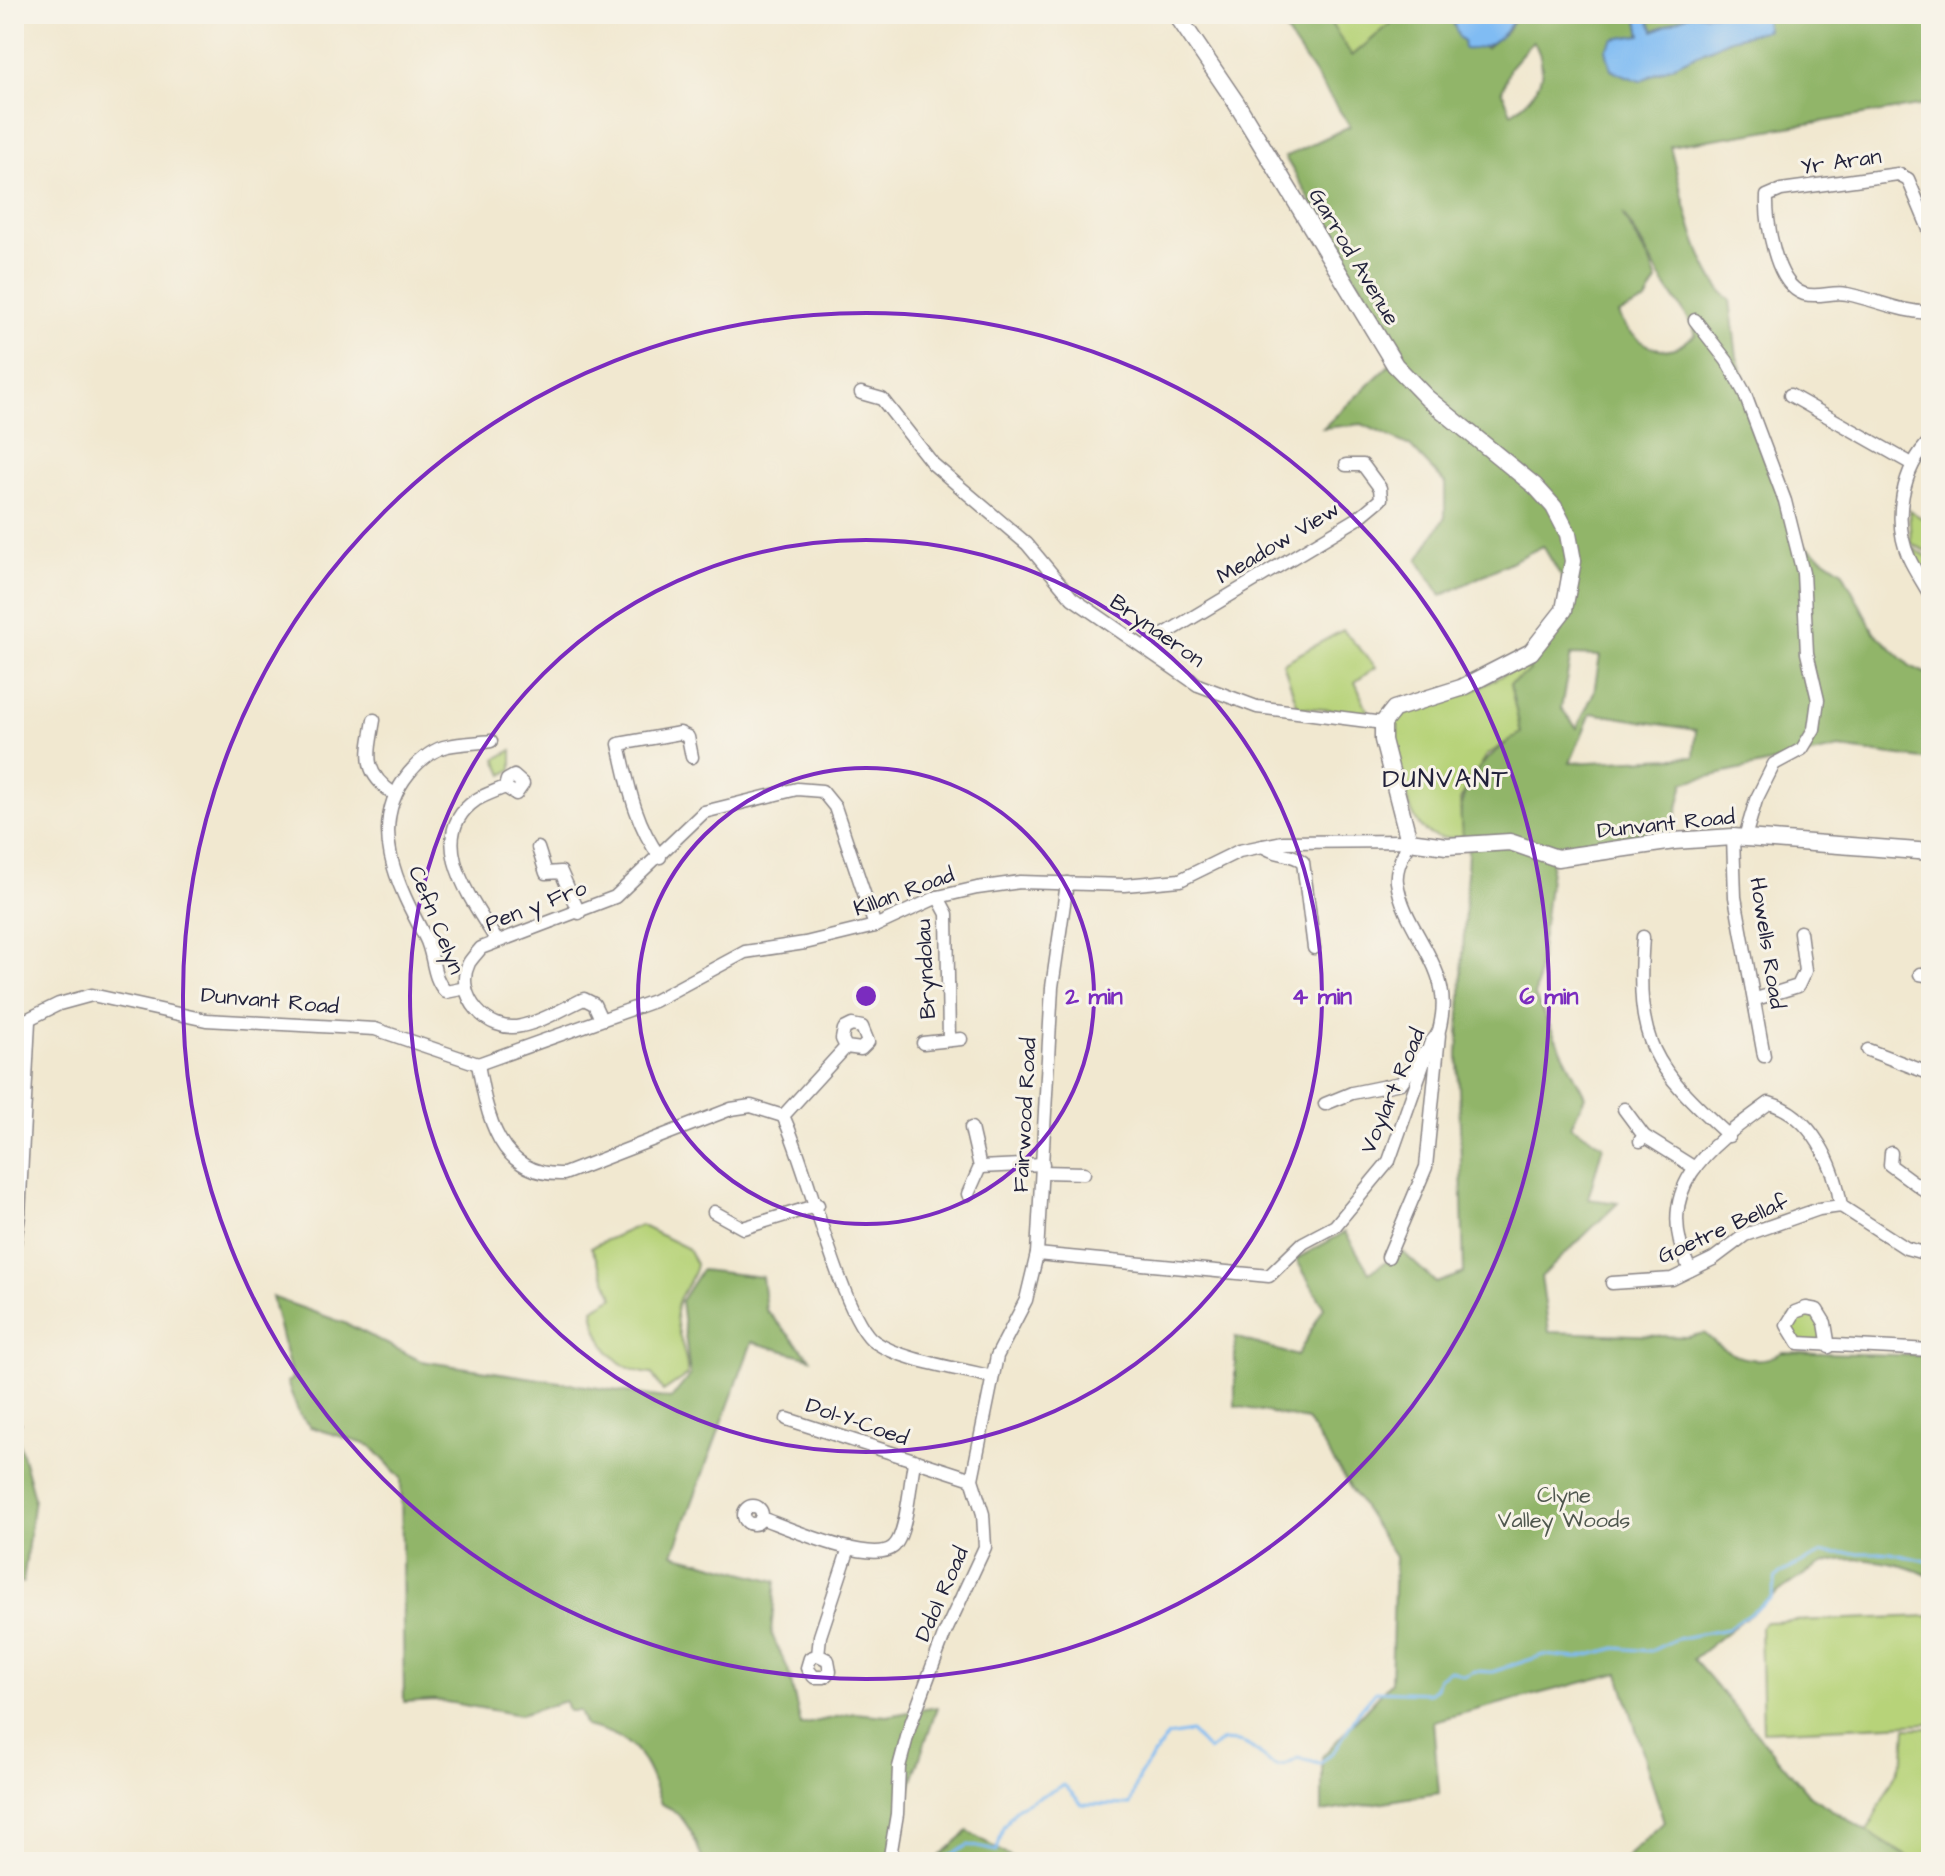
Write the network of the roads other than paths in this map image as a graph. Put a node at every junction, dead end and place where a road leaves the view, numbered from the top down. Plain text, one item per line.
1 (1176, 14) edge
2 (1767, 196) junction
3 (1752, 198) dead end
4 (1930, 229) edge
5 (1931, 313) edge
6 (1695, 320) dead end
7 (861, 393) dead end
8 (1790, 395) dead end
9 (1931, 440) edge
10 (1912, 464) junction
11 (1346, 465) dead end
12 (1931, 597) edge
13 (1145, 646) junction
14 (374, 720) dead end
15 (1383, 723) junction
16 (491, 741) dead end
17 (692, 757) dead end
18 (505, 787) dead end
19 (394, 794) junction
20 (1739, 837) junction
21 (1409, 841) junction
22 (1263, 846) junction
23 (538, 848) dead end
24 (1931, 852) edge
25 (660, 857) junction
26 (1067, 883) junction
27 (938, 897) junction
28 (579, 913) junction
29 (875, 926) junction
30 (1643, 937) dead end
31 (1796, 940) dead end
32 (497, 941) junction
33 (1314, 948) dead end
34 (466, 988) junction
35 (1756, 999) junction
36 (601, 1019) junction
37 (29, 1021) junction
38 (14, 1026) edge
39 (1435, 1039) junction
40 (923, 1043) dead end
41 (846, 1047) dead end
42 (1868, 1050) dead end
43 (1764, 1056) dead end
44 (478, 1064) junction
45 (1931, 1074) edge
46 (1325, 1104) dead end
47 (1624, 1109) dead end
48 (783, 1116) junction
49 (971, 1128) dead end
50 (1729, 1136) junction
51 (1891, 1153) dead end
52 (980, 1167) junction
53 (1042, 1168) junction
54 (1695, 1168) junction
55 (1084, 1173) dead end
56 (968, 1194) dead end
57 (1931, 1195) edge
58 (818, 1205) junction
59 (1841, 1206) junction
60 (714, 1212) dead end
61 (14, 1248) edge
62 (1037, 1254) junction
63 (1931, 1255) edge
64 (1388, 1257) dead end
65 (1690, 1270) junction
66 (1610, 1283) dead end
67 (1026, 1300) joint
68 (1829, 1347) dead end
69 (1931, 1350) edge
70 (992, 1377) junction
71 (787, 1419) dead end
72 (914, 1463) junction
73 (972, 1479) junction
74 (761, 1518) dead end
75 (849, 1548) junction
76 (818, 1655) dead end
77 (889, 1862) edge

1 - 15 main road, Garrod Avenue
2 - 3 street, Yr Aran
2 - 4 street, Yr Aran
2 - 5 street
6 - 20 street, Howells Road
7 - 13 street, Brynaeron
8 - 10 street
9 - 10 street
10 - 12 street
11 - 13 street, Meadow View
13 - 15 street, Brynaeron
14 - 19 street
15 - 21 main road
16 - 19 street, Cefn Celyn
17 - 25 street
18 - 32 street
19 - 34 street, Cefn Celyn
20 - 21 main road, Dunvant Road
20 - 24 main road, Dunvant Road
20 - 35 street, Howells Road
21 - 22 street, Killan Road
21 - 39 street, Voylart Road
22 - 26 street, Killan Road
22 - 33 street
23 - 28 street
25 - 28 street, Pen y Fro
25 - 29 street, Pen y Fro
26 - 27 street, Killan Road
26 - 53 street, Fairwood Road
27 - 29 street, Killan Road
27 - 40 street, Bryndolau
28 - 32 street, Pen y Fro
29 - 36 street, Killan Road
30 - 50 street
31 - 35 street
32 - 34 street, Pen y Fro
34 - 36 street
35 - 43 street, Howells Road
36 - 44 street, Killan Road
37 - 38 street, Dunvant Road
37 - 44 street, Dunvant Road
37 - 61 street
39 - 46 street
39 - 62 street, Voylart Road
39 - 64 street
41 - 48 street
42 - 45 street
44 - 48 street
47 - 54 street
48 - 58 street
49 - 52 street
50 - 54 street
50 - 59 street
51 - 57 street
52 - 53 street
52 - 56 street
53 - 55 street
53 - 62 street, Fairwood Road
54 - 65 street
58 - 60 street
58 - 70 street
59 - 63 street
59 - 65 street, Goetre Bellaf
62 - 67 street, Fairwood Road
65 - 66 street, Goetre Bellaf
67 - 70 street, Ddol Road
68 - 69 street
70 - 73 street, Ddol Road
71 - 72 street, Dol-Y-Coed
72 - 73 street, Dol-Y-Coed
72 - 75 street, Dol-Y-Coed
73 - 77 street, Ddol Road
74 - 75 street, Dol-Y-Coed
75 - 76 street

